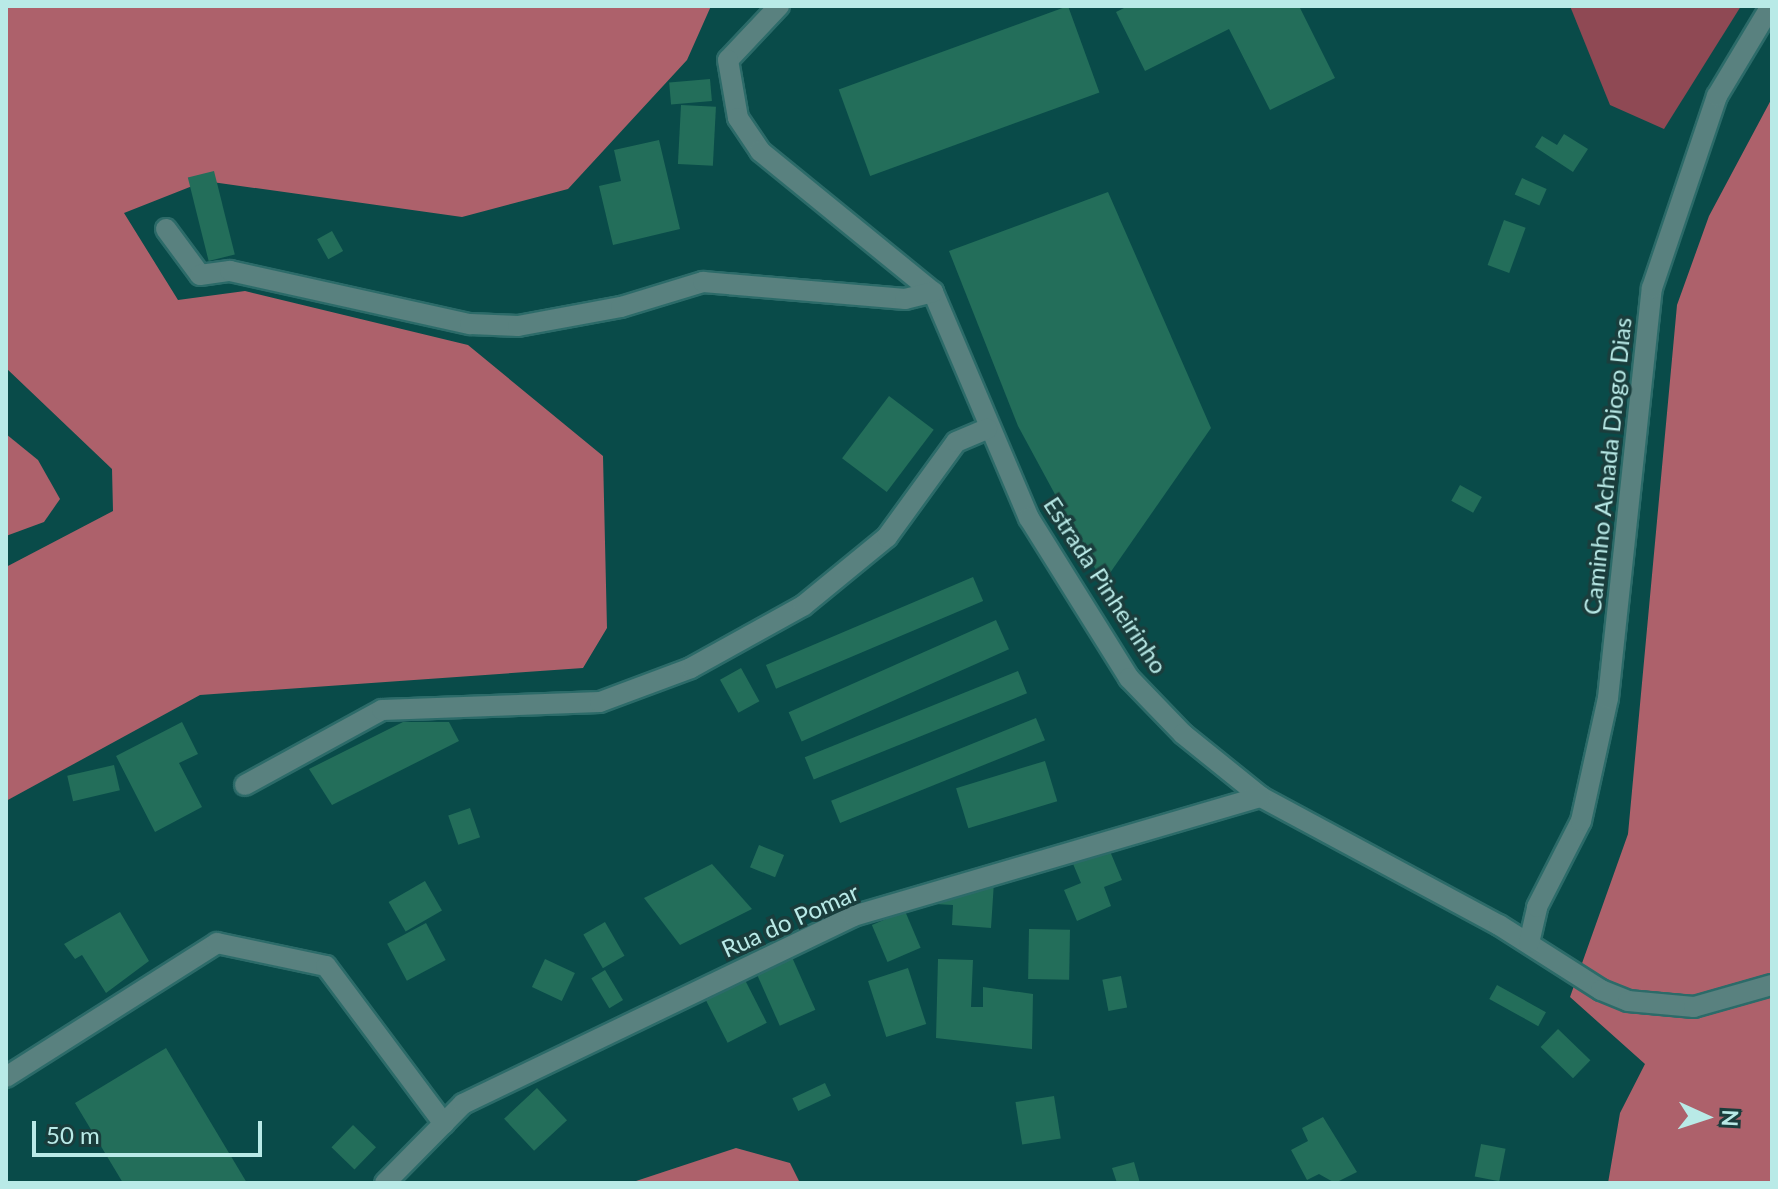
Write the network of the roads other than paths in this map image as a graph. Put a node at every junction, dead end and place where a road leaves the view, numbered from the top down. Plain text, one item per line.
1 (779, 6) edge
2 (1771, 6) edge
3 (166, 229) dead end
4 (933, 292) junction
5 (987, 429) junction
6 (245, 785) dead end
7 (1261, 797) junction
8 (1529, 943) junction
9 (1772, 985) edge
10 (6, 1077) edge
11 (444, 1124) junction
12 (385, 1183) edge

1 - 4 street, Estrada Pinheirinho
2 - 8 street, Caminho Achada Diogo Dias
3 - 4 street
4 - 5 street, Estrada Pinheirinho
5 - 6 street
5 - 7 street, Estrada Pinheirinho
7 - 8 street, Estrada Pinheirinho
7 - 11 street, Rua do Pomar
8 - 9 street, Estrada Pinheirinho
10 - 11 street
11 - 12 street, Rua do Pomar

